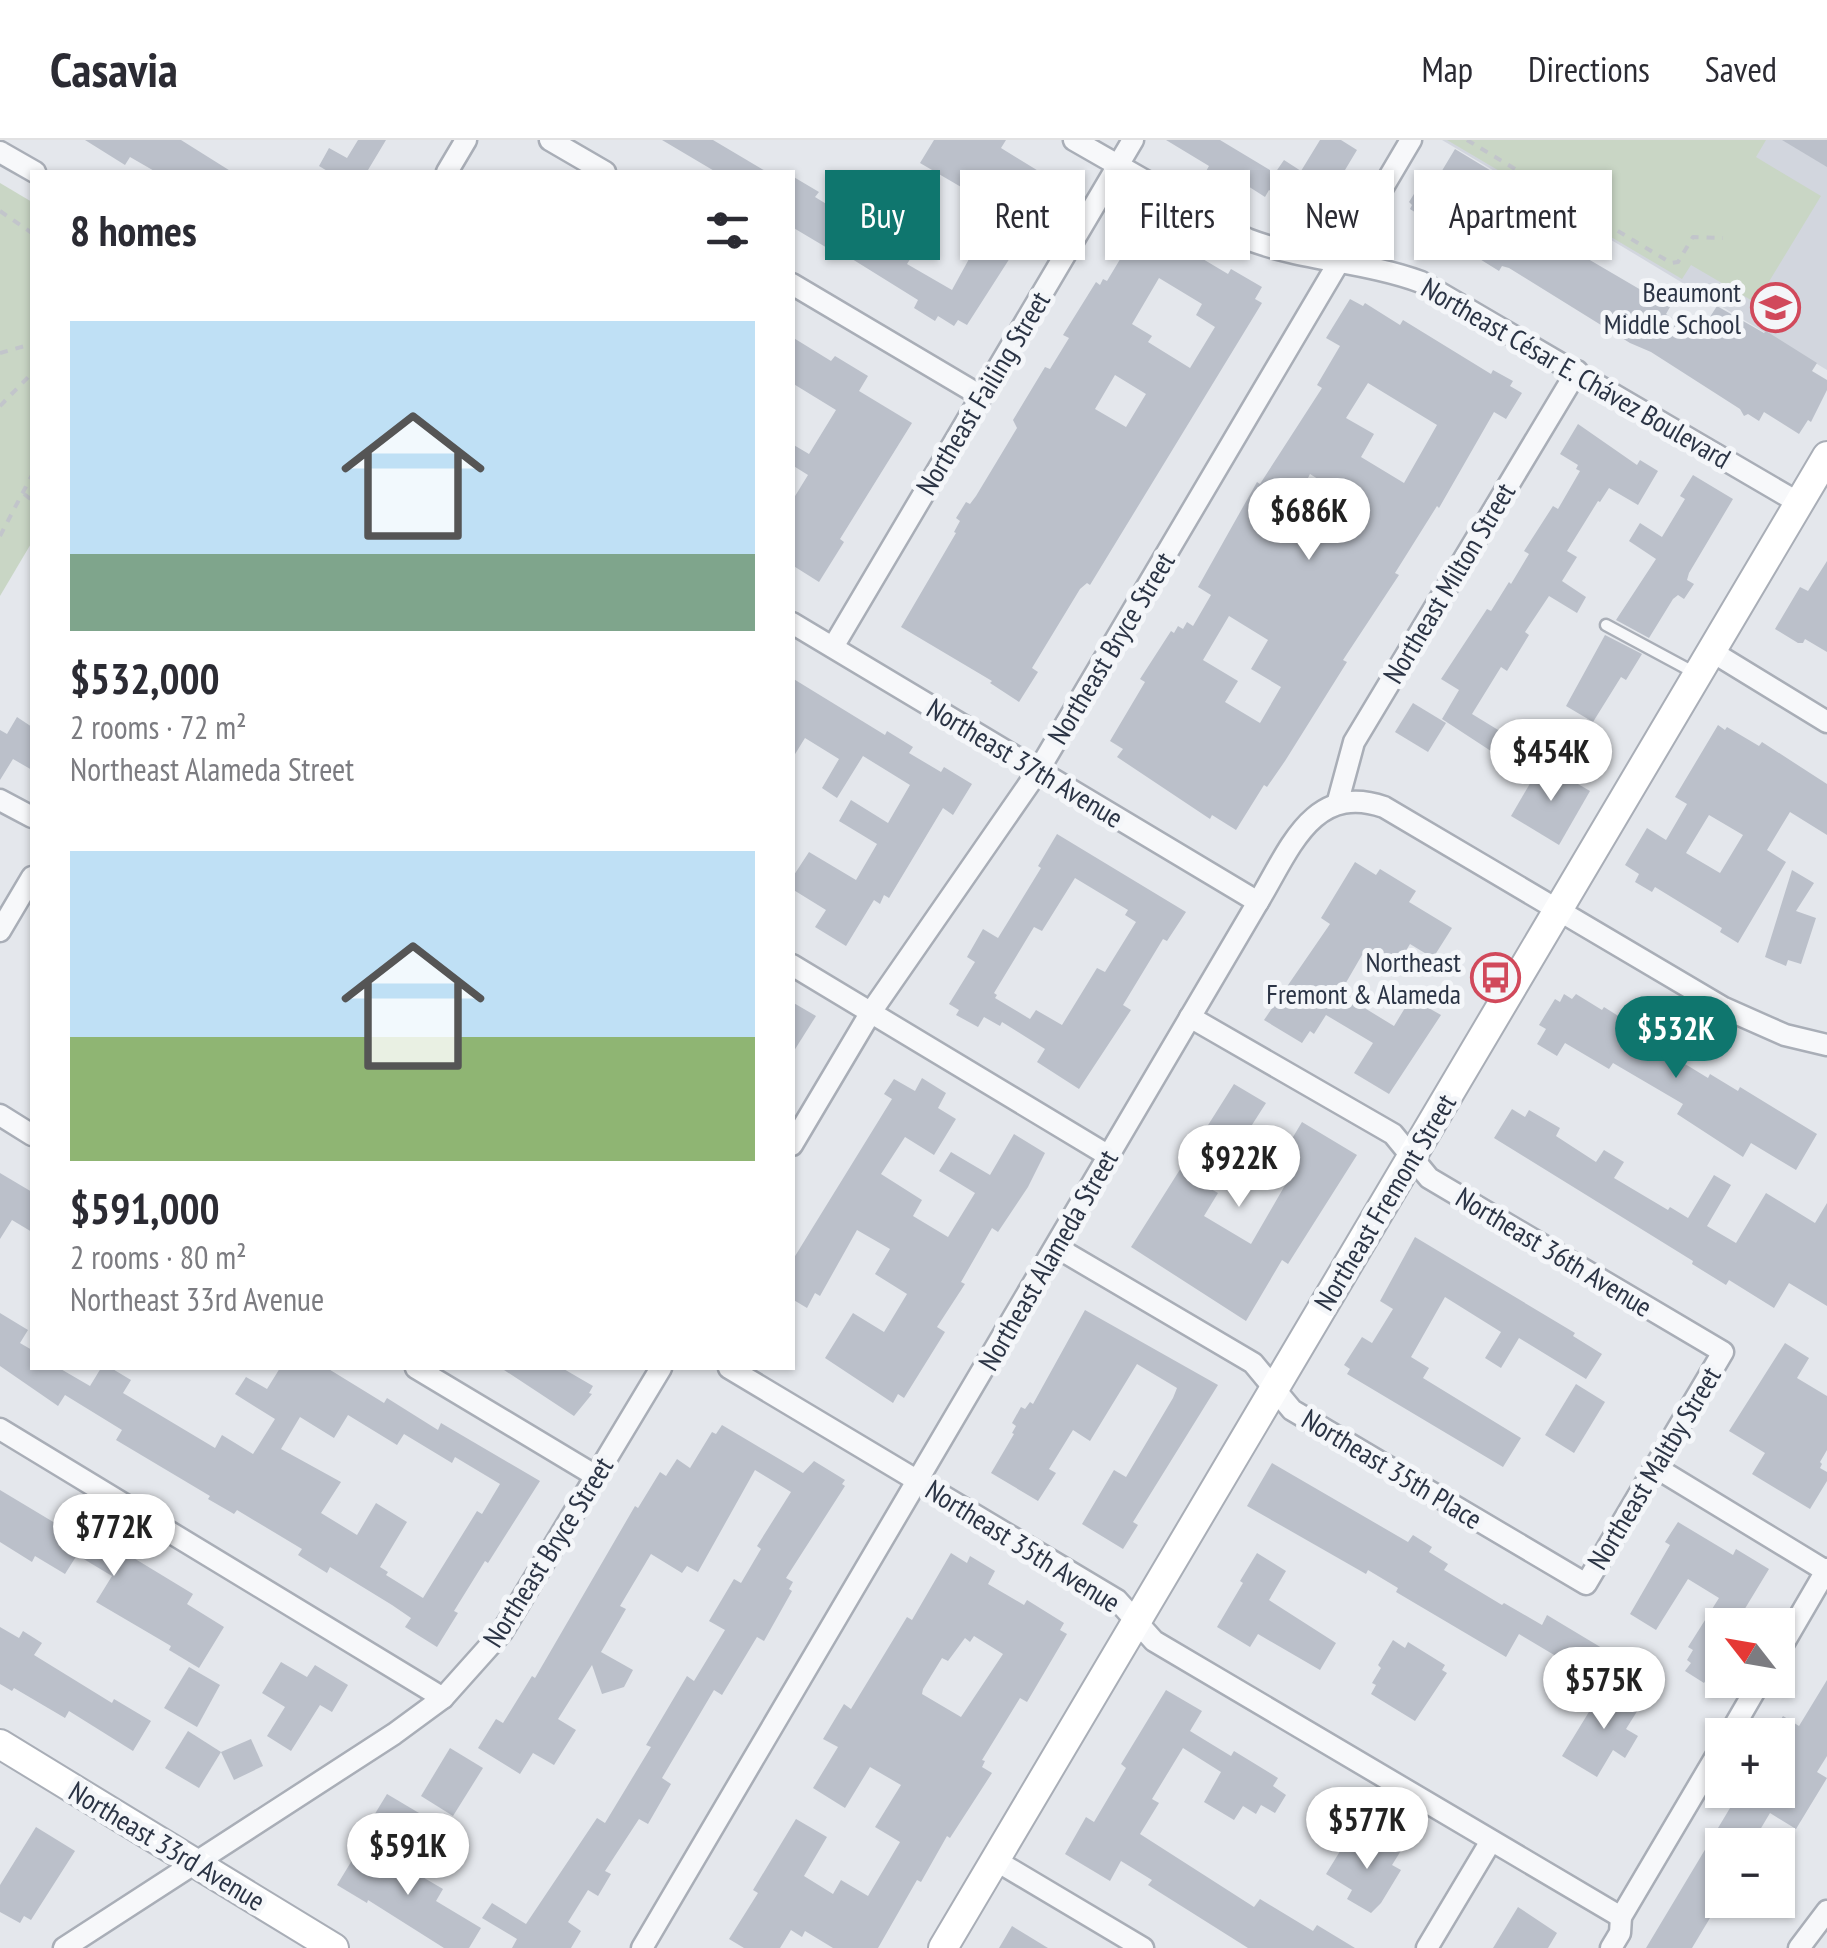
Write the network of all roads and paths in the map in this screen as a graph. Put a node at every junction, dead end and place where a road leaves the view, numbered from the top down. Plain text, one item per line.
1 (466, 140) edge
2 (550, 140) edge
3 (1074, 140) edge
4 (1133, 140) edge
5 (1411, 140) edge
6 (1467, 140) edge
7 (0, 152) edge
8 (1118, 166) junction
9 (32, 170) edge
10 (448, 170) edge
11 (602, 170) edge
12 (0, 210) edge
13 (30, 232) edge
14 (1723, 238) dead end
15 (1340, 262) junction
16 (795, 286) edge
17 (30, 345) edge
18 (0, 353) edge
19 (1577, 370) junction
20 (30, 375) edge
21 (981, 396) junction
22 (0, 406) edge
23 (1827, 456) edge
24 (30, 480) edge
25 (24, 494) junction
26 (30, 498) edge
27 (1799, 503) junction
28 (0, 536) edge
29 (795, 625) edge
30 (1606, 625) dead end
31 (833, 647) junction
32 (1704, 663) junction
33 (1827, 722) edge
34 (1038, 771) junction
35 (0, 800) edge
36 (1338, 801) junction
37 (30, 817) edge
38 (30, 880) edge
39 (1258, 902) junction
40 (1558, 910) junction
41 (0, 932) edge
42 (795, 967) edge
43 (871, 1012) junction
44 (1190, 1016) junction
45 (1827, 1044) edge
46 (0, 1115) edge
47 (30, 1134) edge
48 (795, 1140) edge
49 (1109, 1156) junction
50 (1412, 1157) junction
51 (1056, 1247) junction
52 (1722, 1352) joint
53 (419, 1370) edge
54 (659, 1370) edge
55 (732, 1370) edge
56 (1274, 1389) junction
57 (0, 1429) edge
58 (1654, 1468) junction
59 (596, 1476) junction
60 (919, 1480) junction
61 (1827, 1570) edge
62 (1586, 1584) joint
63 (1136, 1622) junction
64 (1795, 1624) edge
65 (443, 1698) junction
66 (0, 1744) edge
67 (1705, 1775) edge
68 (1491, 1841) junction
69 (995, 1860) junction
70 (196, 1863) junction
71 (1827, 1911) edge
72 (1620, 1918) junction
73 (64, 1948) edge
74 (334, 1948) edge
75 (642, 1948) edge
76 (944, 1948) edge
77 (1143, 1948) edge
78 (1427, 1948) edge
79 (1611, 1948) edge
80 (1798, 1948) edge

1 - 10 street
2 - 11 street
3 - 8 street, Northeast César E. Chávez Boulevard
4 - 8 street, Northeast Failing Street
5 - 15 street, Northeast Bryce Street
6 - 14 path
7 - 9 street
8 - 15 street, Northeast César E. Chávez Boulevard
8 - 21 street, Northeast Failing Street
12 - 13 path
15 - 19 street, Northeast César E. Chávez Boulevard
15 - 34 street, Northeast Bryce Street
16 - 21 street
17 - 18 path
19 - 27 street, Northeast César E. Chávez Boulevard
19 - 36 street, Northeast Milton Street
20 - 22 path
21 - 31 street, Northeast Failing Street
23 - 27 main road, Northeast Fremont Street
24 - 25 path
25 - 26 path
25 - 28 path
27 - 32 main road, Northeast Fremont Street
29 - 31 street, Northeast 37th Avenue
30 - 32 lane
31 - 34 street, Northeast 37th Avenue
32 - 33 street
32 - 40 main road, Northeast Fremont Street
34 - 39 street, Northeast 37th Avenue
34 - 43 street, Northeast Bryce Street
35 - 37 street
36 - 39 street, Northeast Alameda Street
36 - 40 street
38 - 41 street
39 - 44 street, Northeast Alameda Street
40 - 45 street
40 - 50 main road, Northeast Fremont Street
42 - 43 street
43 - 48 street, Northeast Bryce Street
43 - 49 street
44 - 49 street, Northeast Alameda Street
44 - 50 street, Northeast 36th Avenue
46 - 47 street
49 - 51 street, Northeast Alameda Street
50 - 52 street, Northeast 36th Avenue
50 - 56 main road, Northeast Fremont Street
51 - 56 street, Northeast 35th Place
51 - 60 street, Northeast Alameda Street
52 - 58 street, Northeast Maltby Street
53 - 59 street
54 - 59 street, Northeast Bryce Street
55 - 60 street, Northeast 35th Avenue
56 - 62 street, Northeast 35th Place
56 - 63 main road, Northeast Fremont Street
57 - 65 street
58 - 61 street
58 - 62 street, Northeast Maltby Street
59 - 65 street, Northeast Bryce Street
60 - 63 street, Northeast 35th Avenue
60 - 75 street, Northeast Alameda Street
61 - 64 street
63 - 68 street, Northeast 35th Avenue
63 - 69 main road, Northeast Fremont Street
65 - 70 street, Northeast Bryce Street
66 - 70 main road, Northeast 33rd Avenue
67 - 72 street
68 - 72 street, Northeast 35th Avenue
68 - 78 street
69 - 76 main road, Northeast Fremont Street
69 - 77 street
70 - 73 street, Northeast Bryce Street
70 - 74 main road, Northeast 33rd Avenue
71 - 80 street
72 - 79 street

